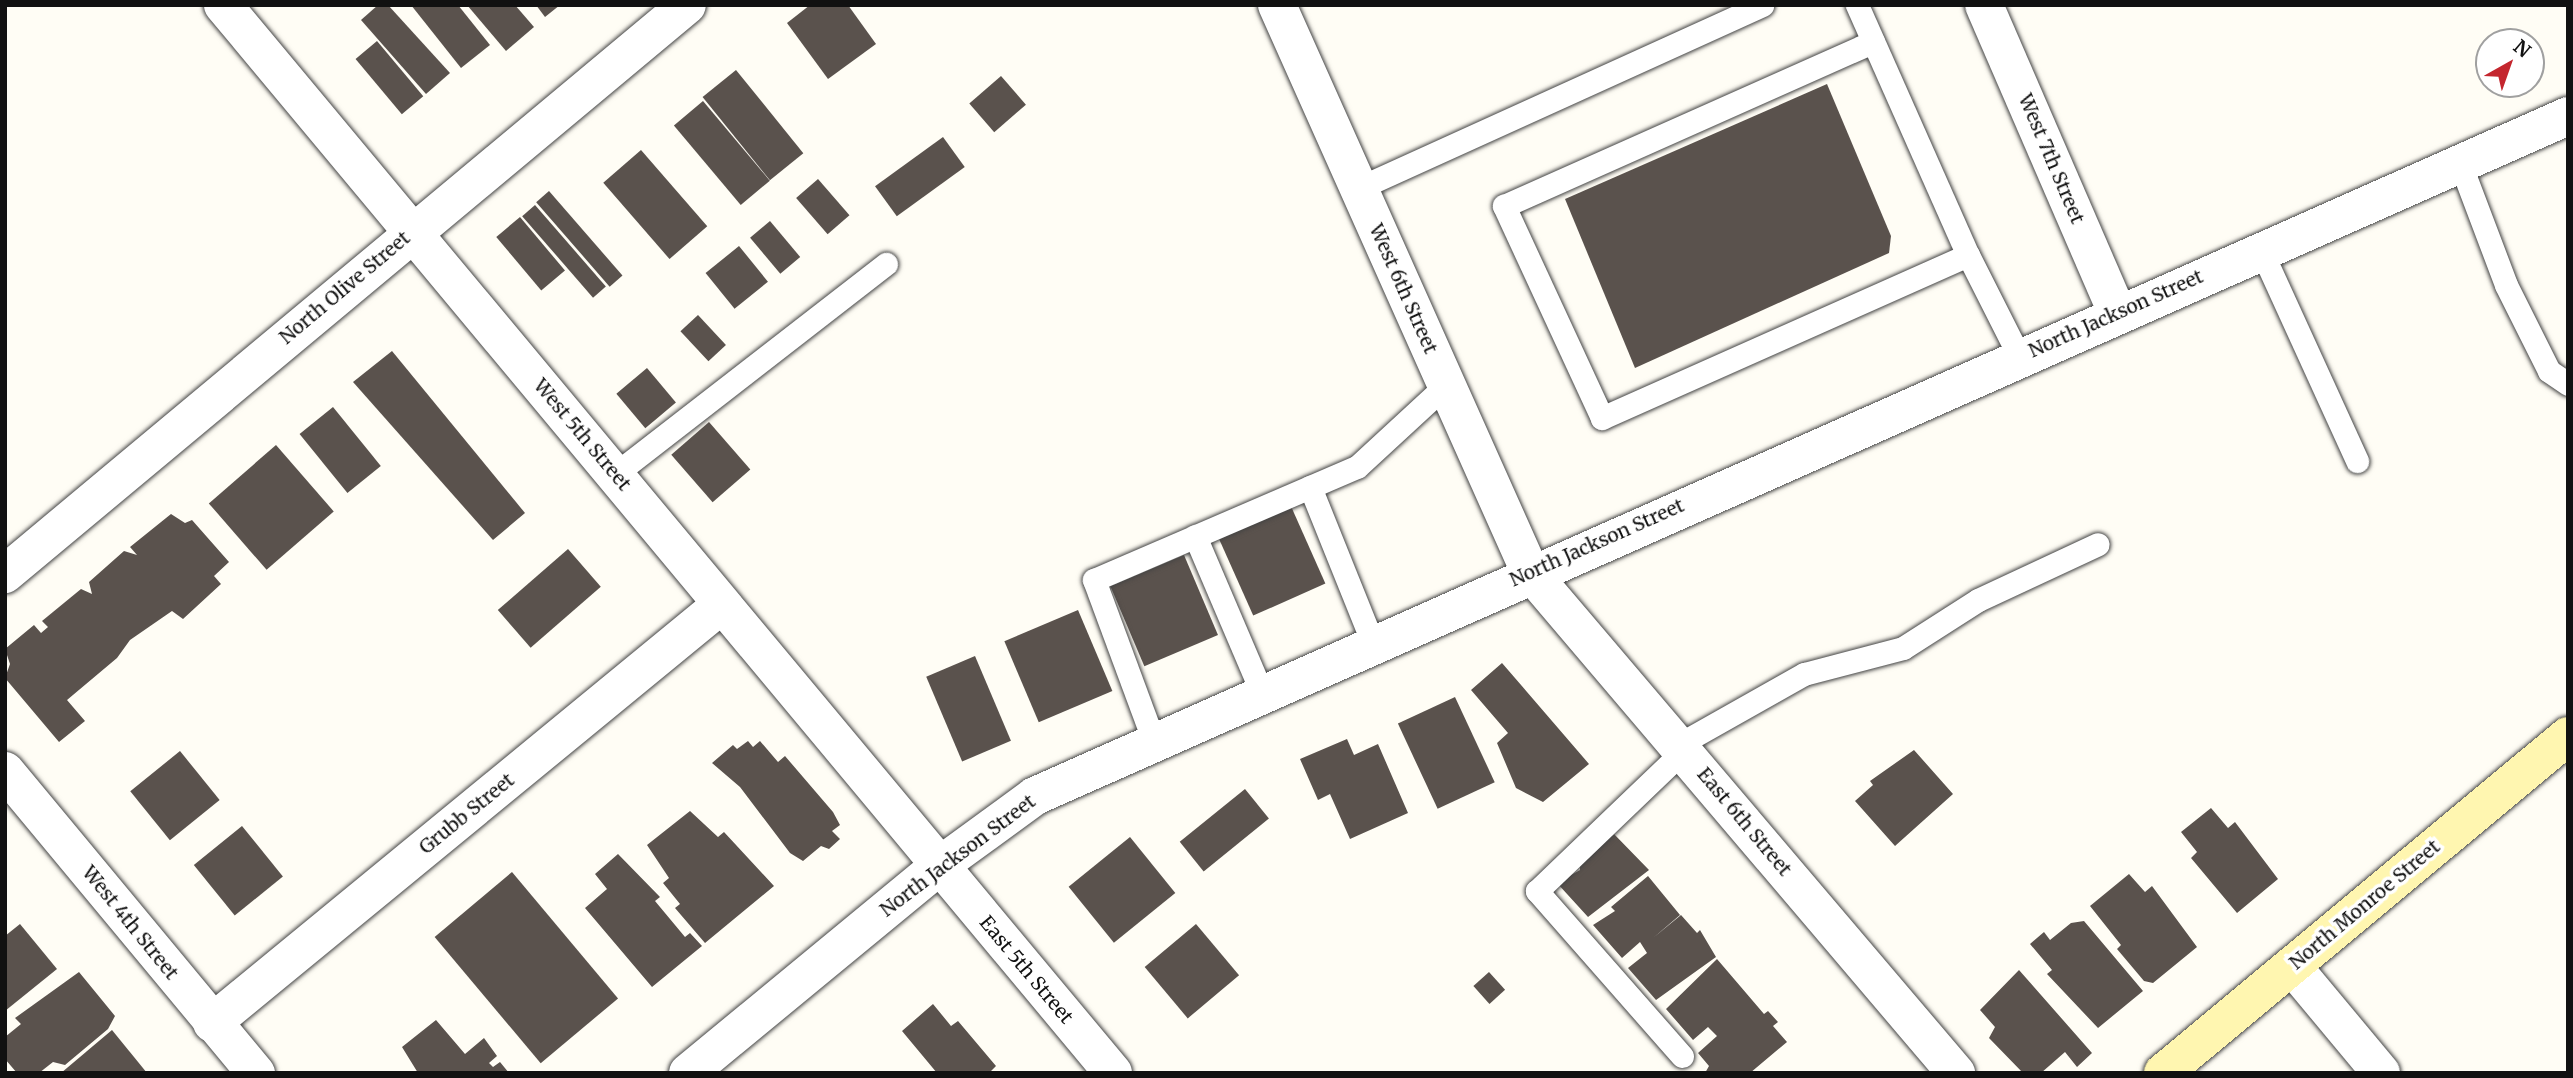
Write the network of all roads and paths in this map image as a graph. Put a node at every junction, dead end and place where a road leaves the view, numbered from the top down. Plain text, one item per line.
1 (223, 5) edge
2 (687, 5) edge
3 (1277, 5) edge
4 (1762, 5) edge
5 (1857, 5) edge
6 (1984, 5) edge
7 (1872, 42) junction
8 (2568, 116) edge
9 (2460, 163) junction
10 (1359, 188) junction
11 (412, 232) junction
12 (2261, 250) junction
13 (1968, 255) junction
14 (886, 264) dead end
15 (2117, 313) junction
16 (2019, 356) junction
17 (2568, 384) edge
18 (1446, 385) junction
19 (2357, 461) dead end
20 (615, 474) junction
21 (1310, 487) junction
22 (1195, 536) junction
23 (2098, 544) dead end
24 (1530, 572) junction
25 (5, 574) edge
26 (722, 605) junction
27 (1373, 644) junction
28 (1262, 694) junction
29 (2568, 736) edge
30 (1154, 742) junction
31 (1680, 748) junction
32 (5, 771) edge
33 (939, 866) junction
34 (2292, 966) junction
35 (212, 1023) junction
36 (1682, 1056) dead end
37 (256, 1073) edge
38 (688, 1073) edge
39 (1113, 1073) edge
40 (1956, 1073) edge
41 (2163, 1073) edge
42 (2381, 1073) edge

1 - 11 street, West 5th Street
2 - 11 street, North Olive Street
3 - 10 street, West 6th Street
4 - 10 lane
5 - 7 lane
6 - 15 street, West 7th Street
7 - 13 lane
7 - 13 lane
8 - 9 street, North Jackson Street
9 - 12 street, North Jackson Street
9 - 17 lane
10 - 18 street, West 6th Street
11 - 20 street, West 5th Street
11 - 25 street, North Olive Street
12 - 15 street, North Jackson Street
12 - 19 lane
13 - 16 lane
14 - 20 lane
15 - 16 street, North Jackson Street
16 - 24 street, North Jackson Street
18 - 21 lane
18 - 24 street, West 6th Street
20 - 26 street, West 5th Street
21 - 22 lane
21 - 27 lane
22 - 28 lane
22 - 30 lane
23 - 31 lane
24 - 27 street, North Jackson Street
24 - 31 street, East 6th Street
26 - 33 street, West 5th Street
26 - 35 street, Grubb Street
27 - 28 street, North Jackson Street
28 - 30 street, North Jackson Street
29 - 34 main road, North Monroe Street
30 - 33 street, North Jackson Street
31 - 36 lane
31 - 40 street, East 6th Street
32 - 35 street, West 4th Street
33 - 38 street, North Jackson Street
33 - 39 street, East 5th Street
34 - 41 main road, North Monroe Street
34 - 42 street
35 - 37 street, West 4th Street

